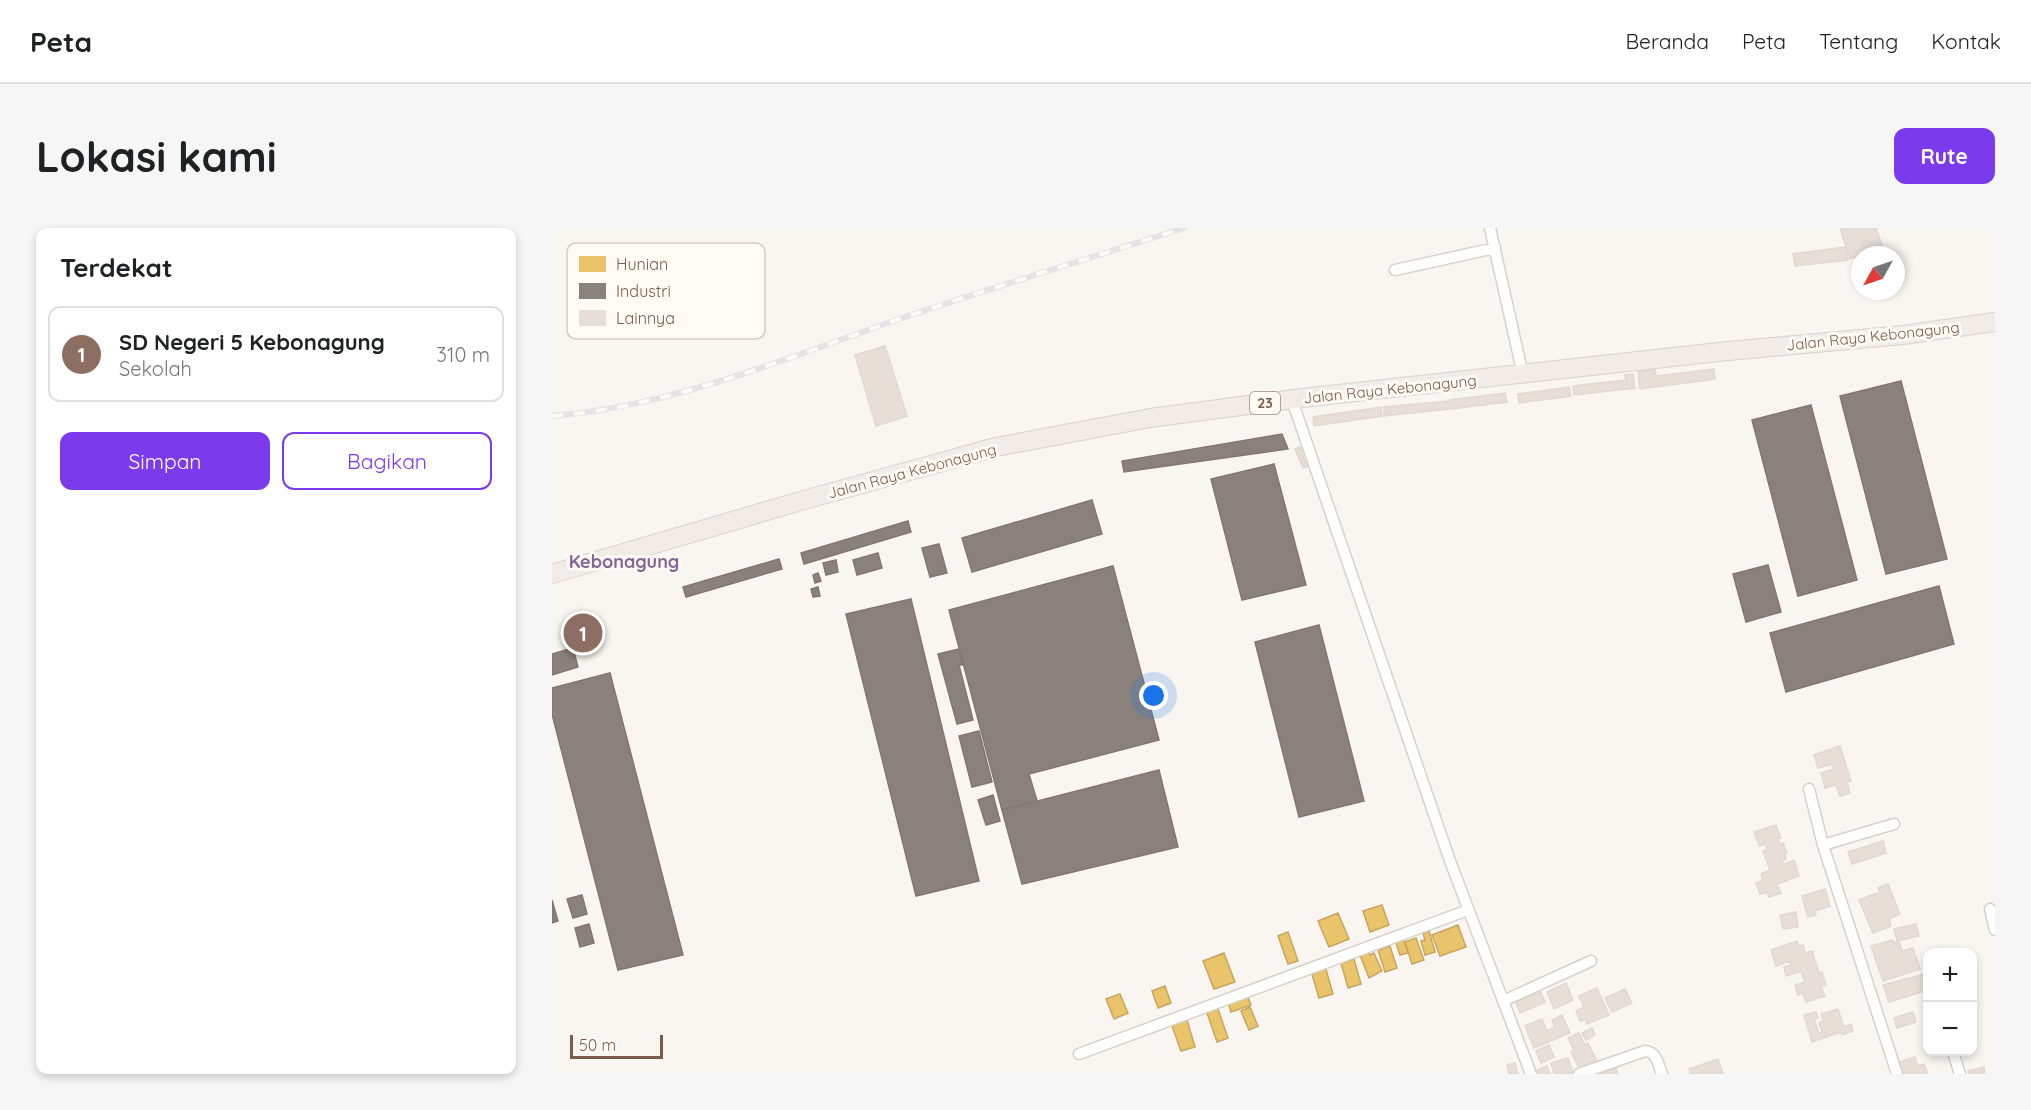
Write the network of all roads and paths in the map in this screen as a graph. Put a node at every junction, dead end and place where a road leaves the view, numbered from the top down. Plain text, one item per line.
1 (1490, 228) edge
2 (1495, 248) junction
3 (1395, 270) dead end
4 (1995, 322) edge
5 (1523, 375) junction
6 (1292, 400) junction
7 (552, 574) edge
8 (1809, 789) dead end
9 (1894, 824) dead end
10 (1823, 845) junction
11 (1989, 909) dead end
12 (1468, 910) junction
13 (1995, 930) edge
14 (1591, 961) dead end
15 (1503, 1001) junction
16 (1078, 1054) dead end
17 (1954, 1056) edge
18 (1531, 1074) edge
19 (1578, 1074) edge
20 (1662, 1074) edge
21 (1897, 1074) edge
22 (1960, 1074) edge

1 - 2 street
2 - 3 street
2 - 5 street
4 - 5 highway, Jalan Raya Kebonagung / 23
5 - 6 highway, Jalan Raya Kebonagung / 23
6 - 7 highway, Jalan Raya Kebonagung / 23
6 - 12 street
8 - 10 street
9 - 10 street
10 - 21 street
11 - 13 street
12 - 15 street
12 - 16 street
14 - 15 street
15 - 18 street
17 - 22 street
19 - 20 street

